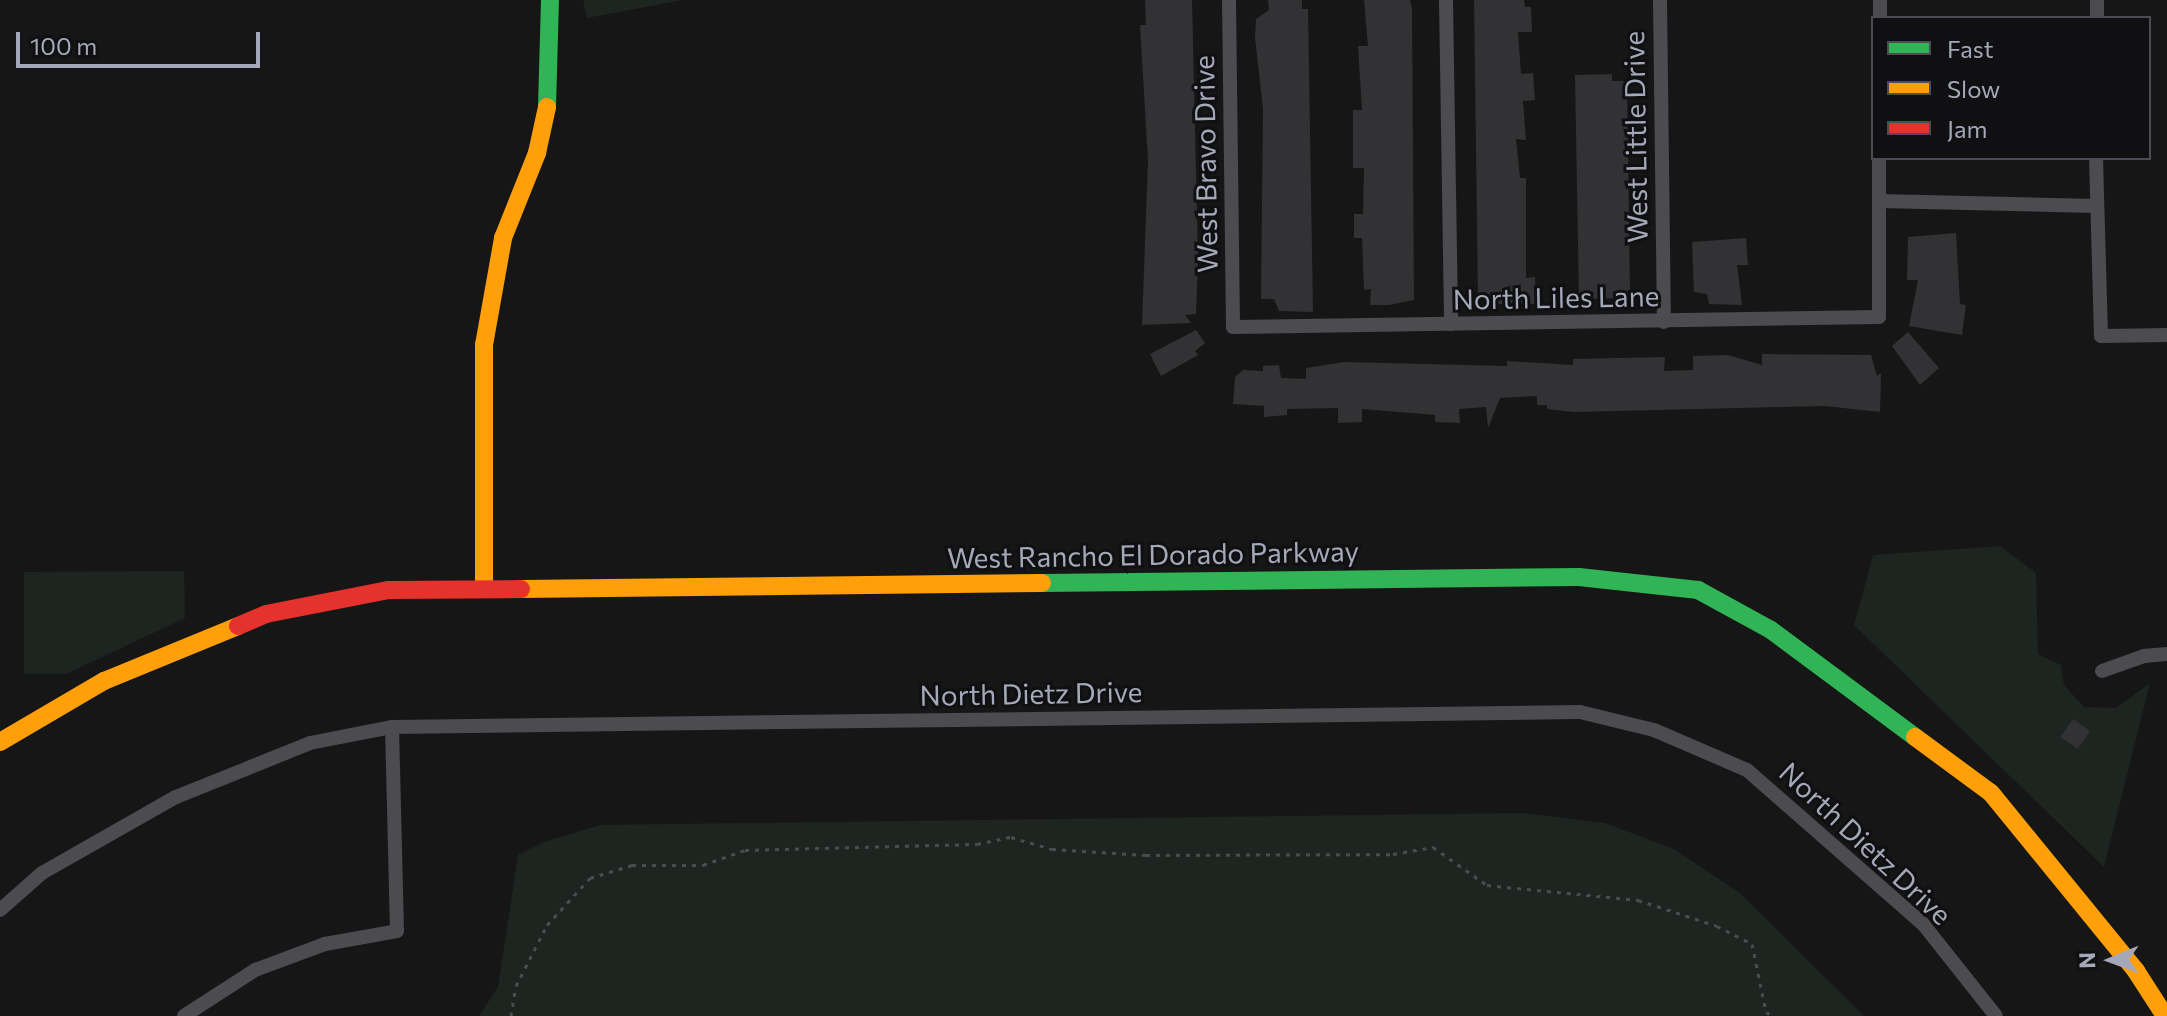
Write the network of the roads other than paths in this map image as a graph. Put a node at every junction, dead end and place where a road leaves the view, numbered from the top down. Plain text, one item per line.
1 (550, 0) edge
2 (1229, 0) edge
3 (1446, 0) edge
4 (1660, 0) edge
5 (1879, 160) edge
6 (2096, 160) edge
7 (1879, 201) junction
8 (2095, 206) junction
9 (1664, 322) junction
10 (1451, 324) junction
11 (1233, 327) joint
12 (2167, 335) edge
13 (484, 589) junction
14 (2167, 654) edge
15 (2102, 671) dead end
16 (392, 727) junction
17 (0, 742) edge
18 (0, 910) edge
19 (184, 1016) edge
20 (1996, 1016) edge
21 (2165, 1016) edge

1 - 13 street
2 - 11 street, West Bravo Drive
3 - 10 street
4 - 9 street, West Little Drive
5 - 7 street
6 - 8 street
7 - 8 street
7 - 9 street, North Liles Lane
8 - 12 street
9 - 10 street, North Liles Lane
10 - 11 street, North Liles Lane
13 - 17 street, West Rancho El Dorado Parkway
13 - 21 street, West Rancho El Dorado Parkway
14 - 15 street
16 - 18 street, North Dietz Drive
16 - 19 street
16 - 20 street, North Dietz Drive

